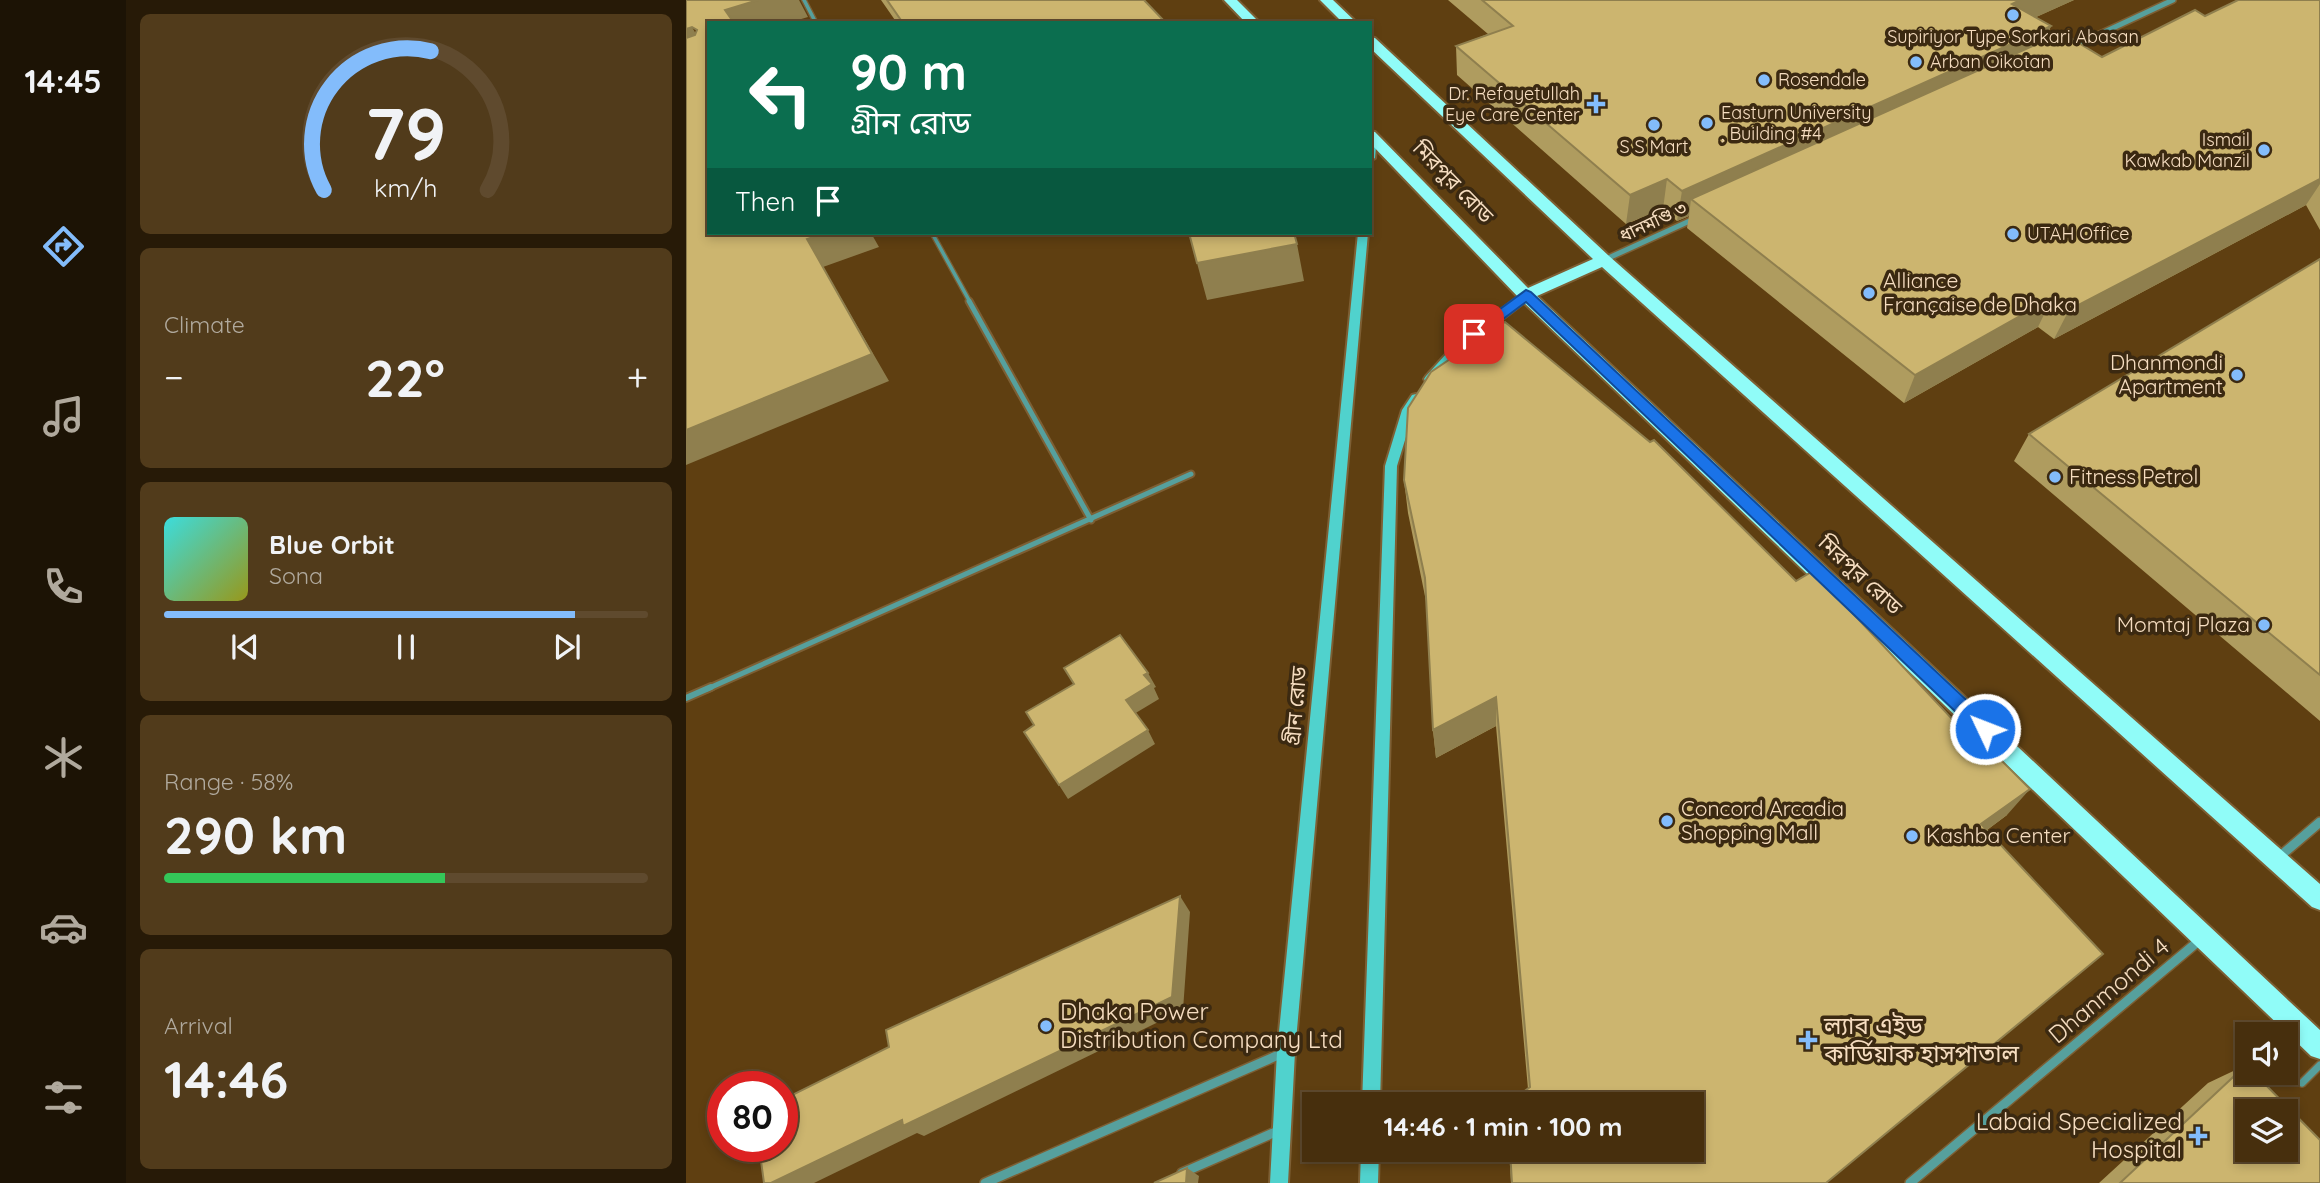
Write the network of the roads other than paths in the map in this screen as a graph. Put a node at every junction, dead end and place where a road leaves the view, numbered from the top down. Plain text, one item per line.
1 (804, 0) edge
2 (1230, 0) edge
3 (1326, 0) edge
4 (2173, 0) edge
5 (815, 21) edge
6 (1252, 21) edge
7 (1349, 21) edge
8 (1372, 43) edge
9 (2061, 52) edge
10 (1372, 137) edge
11 (1705, 214) edge
12 (933, 235) edge
13 (1363, 235) edge
14 (1604, 260) junction
15 (1526, 295) junction
16 (1191, 474) dead end
17 (1091, 520) junction
18 (686, 698) edge
19 (2320, 822) edge
20 (2276, 859) junction
21 (2320, 899) edge
22 (2204, 936) junction
23 (2320, 1047) edge
24 (1286, 1052) junction
25 (2320, 1065) edge
26 (2302, 1083) dead end
27 (1371, 1092) edge
28 (1280, 1130) junction
29 (1370, 1162) edge
30 (1170, 1178) edge
31 (985, 1183) edge
32 (1279, 1183) edge
33 (1369, 1183) edge
34 (1910, 1183) edge

1 - 5 lane
2 - 6 highway
3 - 7 highway
4 - 9 street
8 - 14 highway, মিরপুর রোড
10 - 15 highway, মিরপুর রোড
11 - 14 street, ধানমণ্ডি ৩
12 - 17 lane
13 - 24 main road, গ্রীন রোড
14 - 15 highway
14 - 20 highway, মিরপুর রোড
15 - 22 highway, মিরপুর রোড
15 - 27 main road
16 - 17 lane
17 - 18 lane
19 - 20 street
20 - 21 highway, মিরপুর রোড
22 - 23 highway, মিরপুর রোড
22 - 34 street, Dhanmondi 4
24 - 28 main road, গ্রীন রোড
24 - 31 street
25 - 26 street
28 - 30 street
28 - 32 main road, গ্রীন রোড
29 - 33 main road

